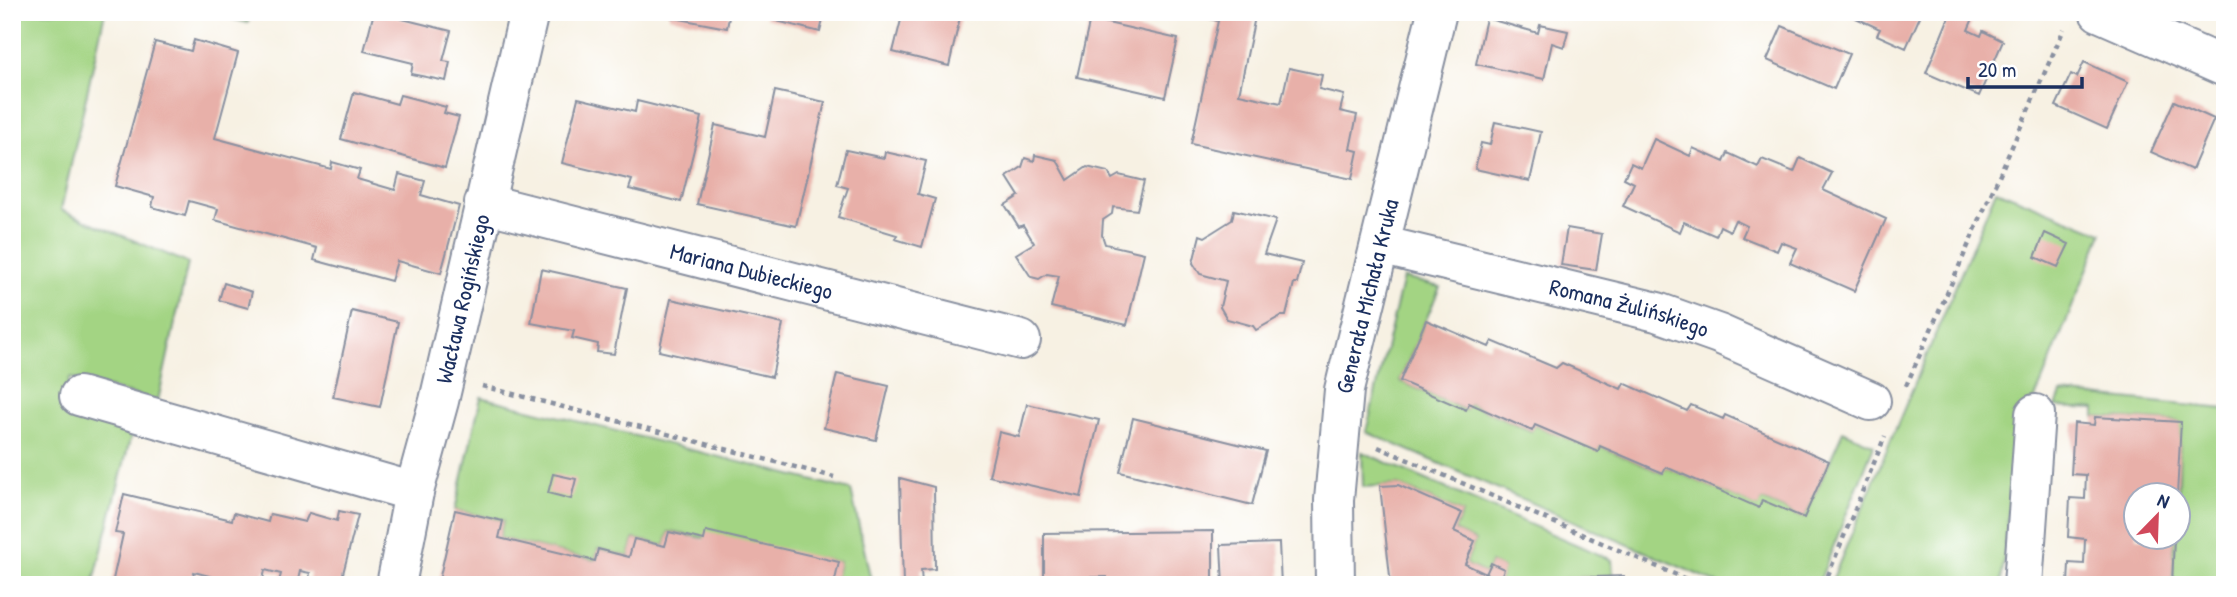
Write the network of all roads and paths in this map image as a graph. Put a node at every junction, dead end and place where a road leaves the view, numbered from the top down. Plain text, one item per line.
1 (529, 12) edge
2 (1437, 12) edge
3 (2082, 18) edge
4 (2225, 67) edge
5 (484, 204) junction
6 (1380, 245) junction
7 (1021, 340) dead end
8 (445, 375) junction
9 (79, 396) dead end
10 (1887, 407) junction
11 (2035, 414) dead end
12 (1338, 430) junction
13 (834, 477) dead end
14 (414, 492) junction
15 (396, 585) edge
16 (1335, 585) edge
17 (1700, 585) edge
18 (1824, 585) edge
19 (2023, 585) edge

1 - 5 street, Wacława Rogińskiego
2 - 6 street, Generała Michała Kruka
3 - 4 street
3 - 10 path
5 - 7 street, Mariana Dubieckiego
5 - 8 street, Wacława Rogińskiego
6 - 10 street, Romana Żulińskiego
6 - 12 street, Generała Michała Kruka
8 - 13 path
8 - 14 street, Wacława Rogińskiego
9 - 14 street
10 - 18 path
11 - 19 street
12 - 16 street, Generała Michała Kruka
12 - 17 path
14 - 15 street, Wacława Rogińskiego

